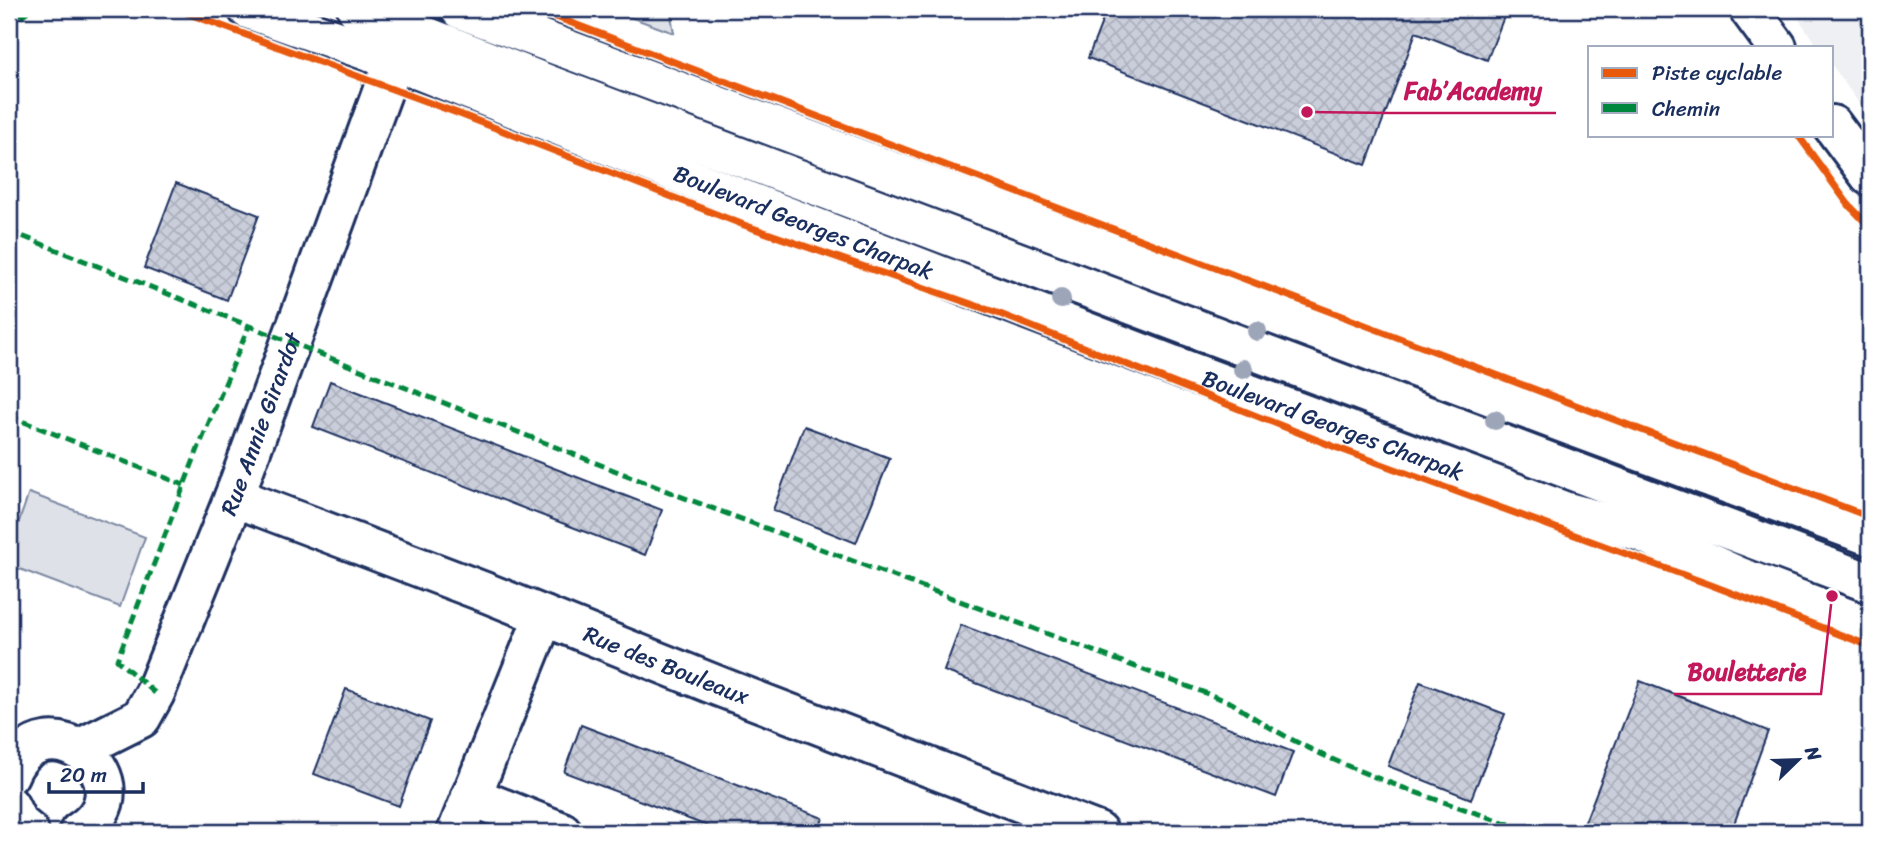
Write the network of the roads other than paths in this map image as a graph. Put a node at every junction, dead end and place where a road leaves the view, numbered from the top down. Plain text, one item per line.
1 (248, 9) edge
2 (357, 9) edge
3 (460, 9) edge
4 (1749, 9) edge
5 (1776, 46) edge
6 (396, 61) junction
7 (1834, 128) edge
8 (1870, 176) edge
9 (234, 496) junction
10 (1870, 536) edge
11 (1870, 583) edge
12 (544, 616) junction
13 (1870, 626) edge
14 (81, 748) junction
15 (9, 775) edge
16 (471, 796) junction
17 (9, 805) edge
18 (29, 832) edge
19 (79, 832) edge
20 (457, 832) edge
21 (562, 832) edge
22 (1098, 832) edge

1 - 6 street, Boulevard Georges Charpak
2 - 11 street
3 - 10 street
4 - 5 street
6 - 9 street, Rue Annie Girardot
6 - 13 street, Boulevard Georges Charpak
7 - 8 street
9 - 12 street, Rue des Bouleaux
9 - 14 street, Rue Annie Girardot
12 - 16 street
12 - 22 street, Rue des Bouleaux
14 - 15 street
14 - 19 street
16 - 20 street
16 - 21 street
17 - 18 street

